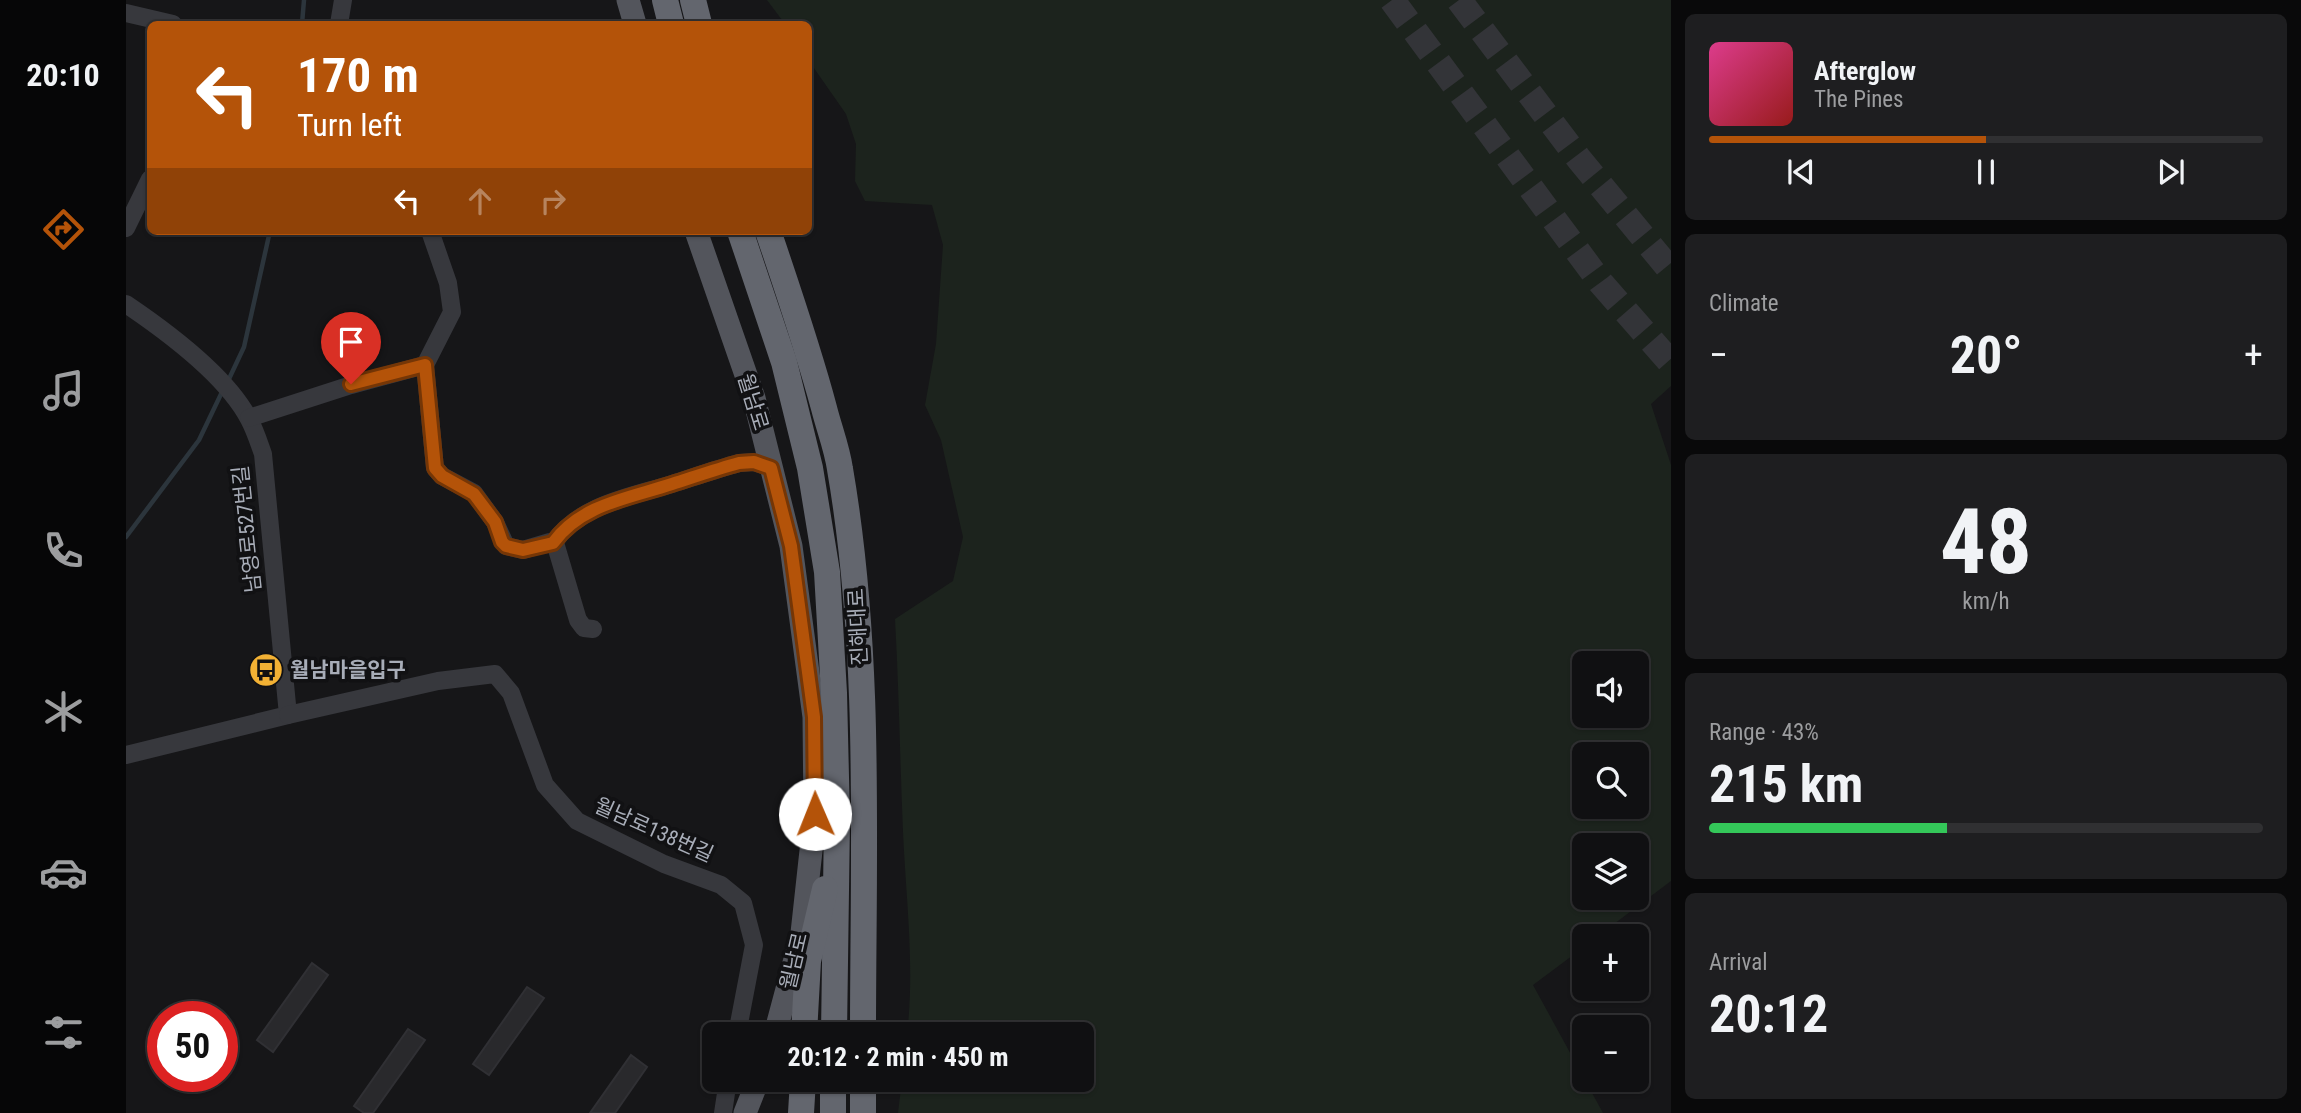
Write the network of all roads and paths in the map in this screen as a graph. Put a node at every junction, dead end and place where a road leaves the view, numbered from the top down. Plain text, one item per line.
1 (343, 0) edge
2 (628, 0) edge
3 (665, 0) edge
4 (693, 0) edge
5 (126, 13) edge
6 (160, 21) edge
7 (340, 21) edge
8 (634, 21) edge
9 (670, 21) edge
10 (698, 21) edge
11 (147, 185) edge
12 (126, 228) edge
13 (431, 235) edge
14 (697, 235) edge
15 (741, 235) edge
16 (769, 235) edge
17 (126, 304) edge
18 (425, 365) junction
19 (249, 418) junction
20 (771, 468) junction
21 (553, 543) junction
22 (593, 629) dead end
23 (288, 715) junction
24 (126, 755) edge
25 (836, 844) junction
26 (739, 1022) edge
27 (778, 1022) edge
28 (805, 1022) edge
29 (834, 1022) edge
30 (863, 1022) edge
31 (726, 1092) edge
32 (753, 1092) edge
33 (802, 1092) edge
34 (833, 1092) edge
35 (863, 1092) edge
36 (723, 1113) edge
37 (745, 1113) edge
38 (801, 1113) edge
39 (833, 1113) edge
40 (863, 1113) edge

1 - 7 street
2 - 8 main road
3 - 9 highway
4 - 10 highway
5 - 6 street
11 - 12 street
13 - 18 street
14 - 20 main road, 월남로
15 - 25 highway, 진해대로
16 - 30 highway, 진해대로
17 - 19 street, 남영로527번길
18 - 19 street
18 - 21 street
19 - 23 street, 남영로527번길
20 - 21 street
20 - 27 main road, 월남로
21 - 22 street
23 - 24 street
23 - 26 street, 월남로138번길
25 - 28 highway
25 - 29 highway, 진해대로
31 - 36 street
32 - 37 main road
33 - 38 highway
34 - 39 highway
35 - 40 highway

